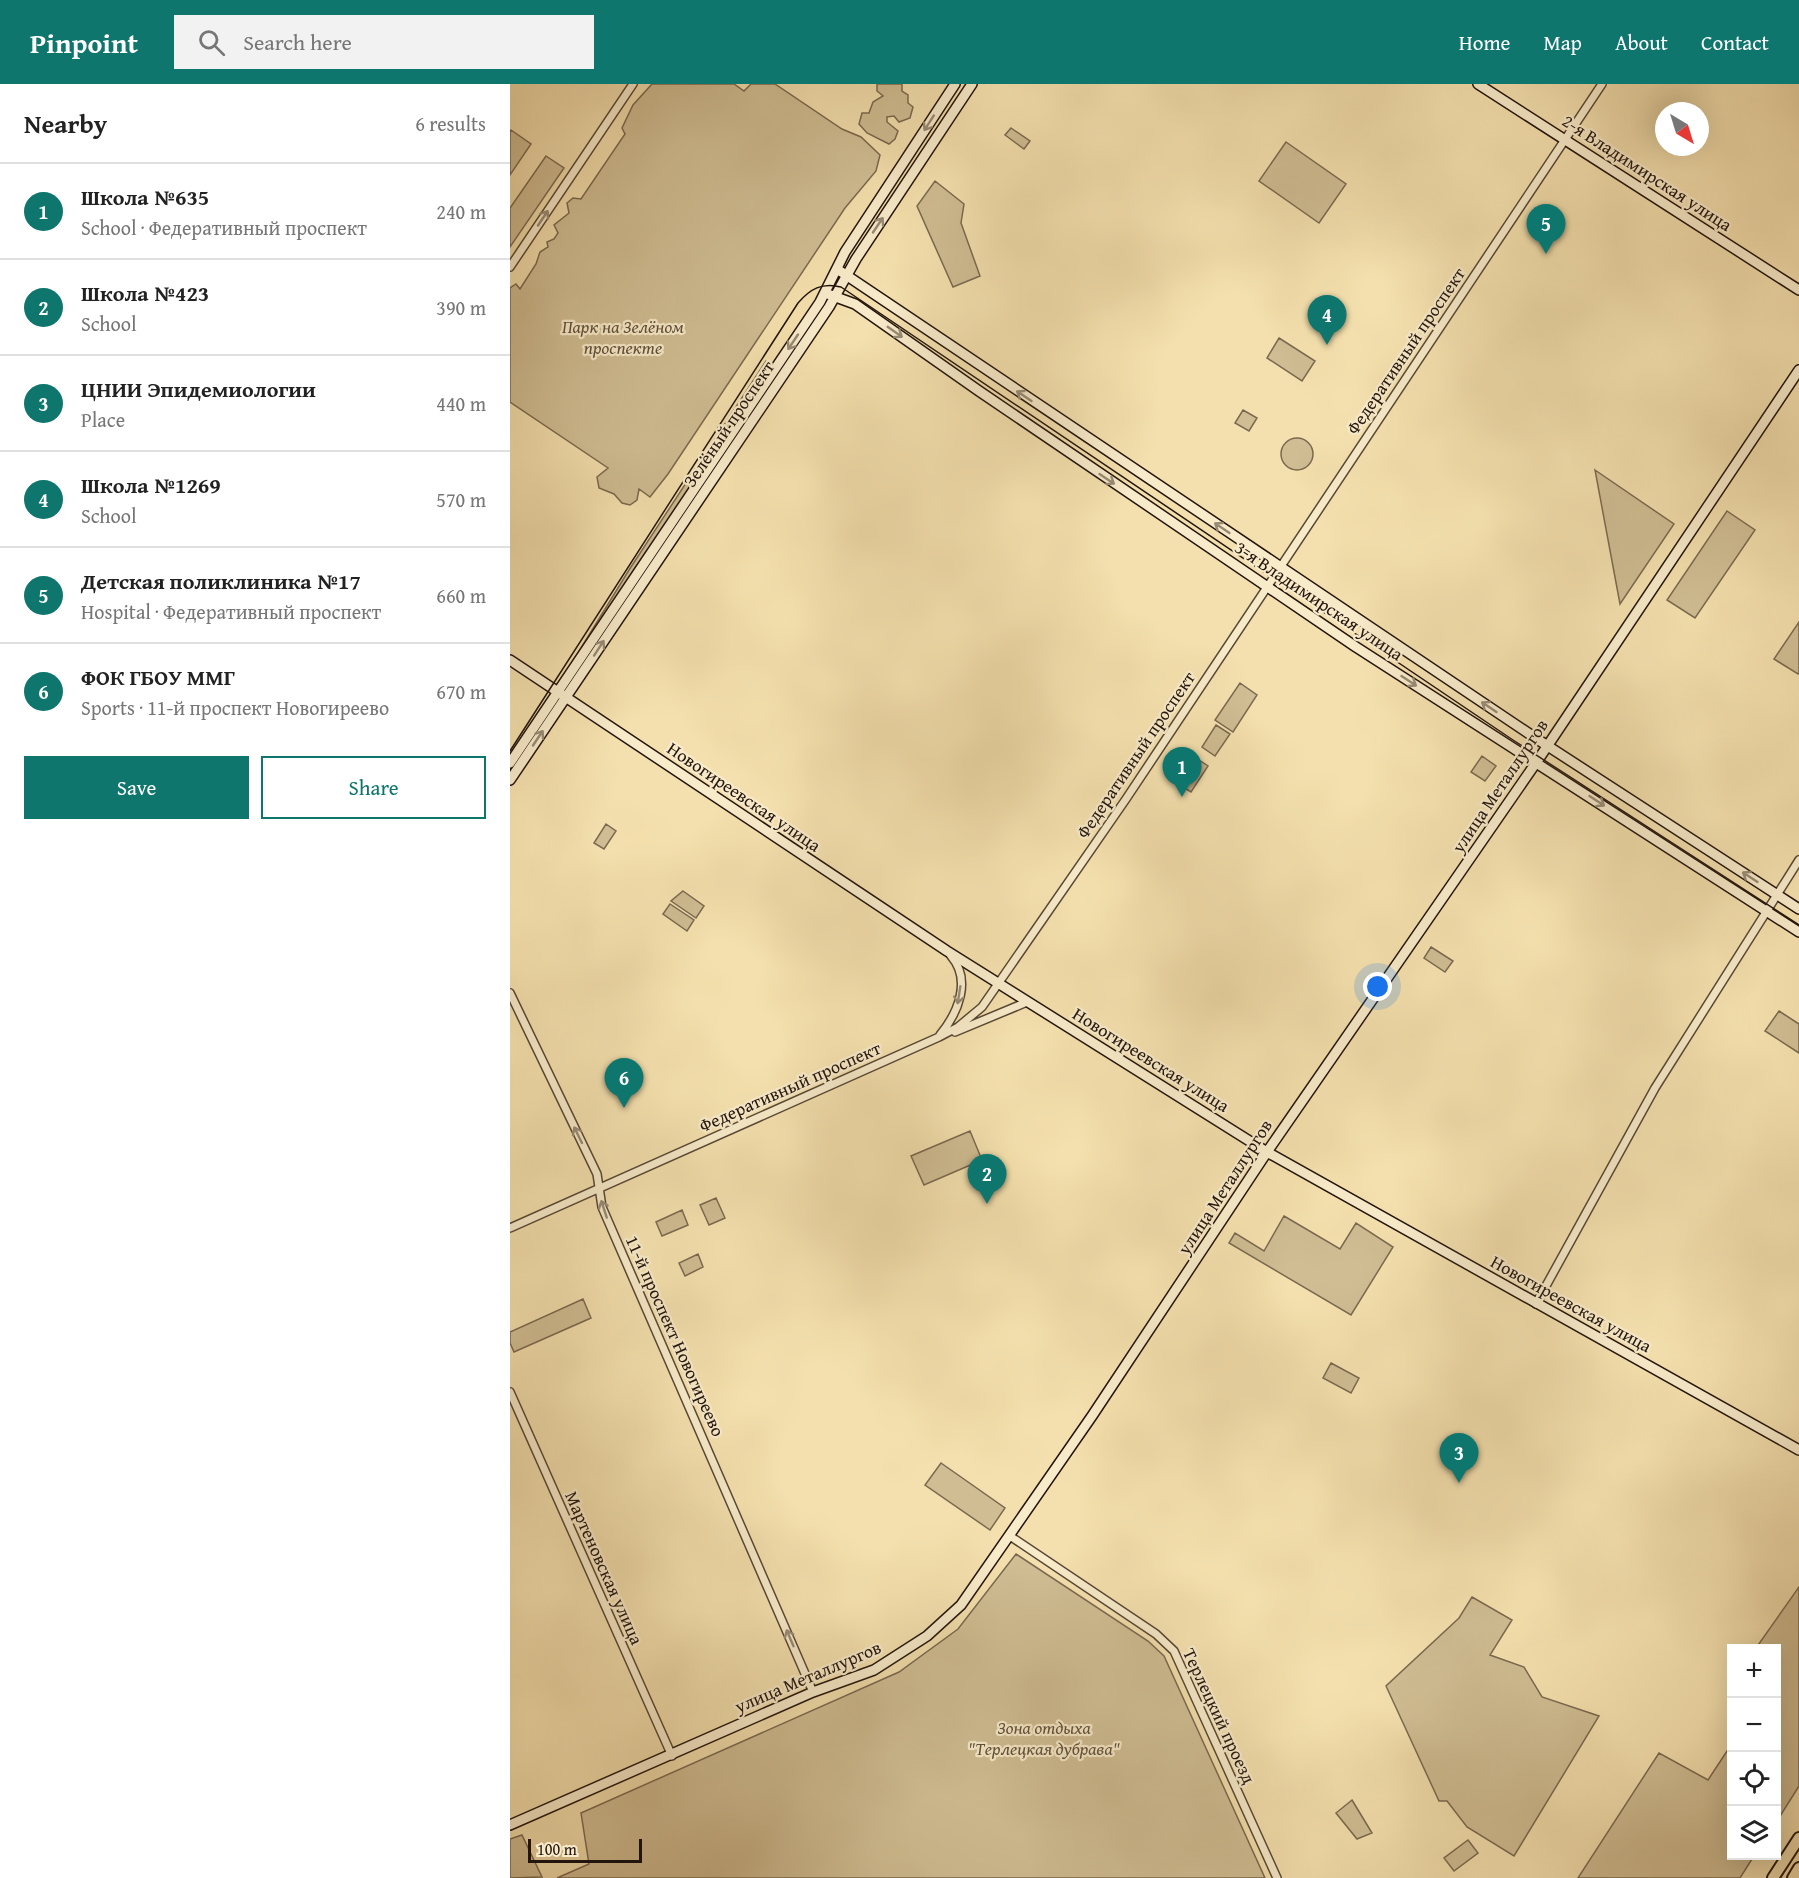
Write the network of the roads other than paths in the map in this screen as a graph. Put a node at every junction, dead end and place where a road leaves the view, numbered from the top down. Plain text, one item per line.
1 (633, 84) edge
2 (955, 84) edge
3 (972, 84) edge
4 (1478, 84) edge
5 (1602, 84) edge
6 (1564, 140) junction
7 (510, 267) edge
8 (837, 269) junction
9 (848, 275) junction
10 (1799, 290) edge
11 (825, 293) junction
12 (836, 297) junction
13 (1799, 370) edge
14 (1280, 566) junction
15 (1267, 586) junction
16 (510, 660) edge
17 (562, 694) junction
18 (1548, 746) junction
19 (1537, 762) junction
20 (510, 763) edge
21 (510, 780) edge
22 (1799, 860) edge
23 (1777, 894) junction
24 (1799, 909) edge
25 (1766, 911) junction
26 (1799, 932) edge
27 (947, 951) junction
28 (998, 985) junction
29 (510, 993) edge
30 (1027, 1002) junction
31 (939, 1037) junction
32 (1267, 1152) junction
33 (599, 1189) junction
34 (510, 1228) edge
35 (1536, 1304) junction
36 (510, 1392) edge
37 (1799, 1450) edge
38 (1010, 1536) junction
39 (813, 1692) junction
40 (672, 1756) junction
41 (510, 1825) edge
42 (1799, 1838) edge
43 (1799, 1868) edge
44 (1277, 1878) edge
45 (1773, 1878) edge
46 (1793, 1878) edge

7 -> 1 street
2 -> 8 street, Зелёный проспект
9 -> 3 street, Зелёный проспект
4 - 6 street, 2-я Владимирская улица
5 - 6 street, Федеративный проспект
6 - 10 street, 2-я Владимирская улица
6 - 14 street, Федеративный проспект
8 - 9 street, 3-я Владимирская улица
8 - 11 street, Зелёный проспект
9 - 12 street, Зелёный проспект
14 -> 9 street, 3-я Владимирская улица
11 - 12 street, 3-я Владимирская улица
11 -> 17 street, Зелёный проспект
12 -> 15 street, 3-я Владимирская улица
17 -> 12 street, Зелёный проспект
13 - 18 street, улица Металлургов
14 - 15 street, Федеративный проспект
18 -> 14 street, 3-я Владимирская улица
15 -> 19 street, 3-я Владимирская улица
15 - 28 street, Федеративный проспект
16 - 17 street, Новогиреевская улица
17 - 20 street, Зелёный проспект
21 -> 17 street, Зелёный проспект
17 - 27 street, Новогиреевская улица
18 - 19 street, улица Металлургов
23 -> 18 street, 3-я Владимирская улица
19 -> 25 street, 3-я Владимирская улица
19 - 32 street, улица Металлургов
22 - 23 street
23 - 24 street, 3-я Владимирская улица
23 - 25 street
25 - 26 street, 3-я Владимирская улица
25 - 35 street
27 - 28 street, Новогиреевская улица
27 -> 31 street
28 - 30 street, Новогиреевская улица
28 - 31 street, Федеративный проспект
33 -> 29 street, 11-й проспект Новогиреево
30 - 31 street
30 - 32 street, Новогиреевская улица
31 - 33 street, Федеративный проспект
32 - 35 street, Новогиреевская улица
32 - 38 street, улица Металлургов
33 - 34 street, Федеративный проспект
39 -> 33 street, 11-й проспект Новогиреево
35 - 37 street, Новогиреевская улица
36 - 40 street, Мартеновская улица
38 - 39 street, улица Металлургов
38 - 44 street, Терлецкий проезд
39 - 40 street, улица Металлургов
40 - 41 street, улица Металлургов
42 - 45 main road
43 - 46 main road

